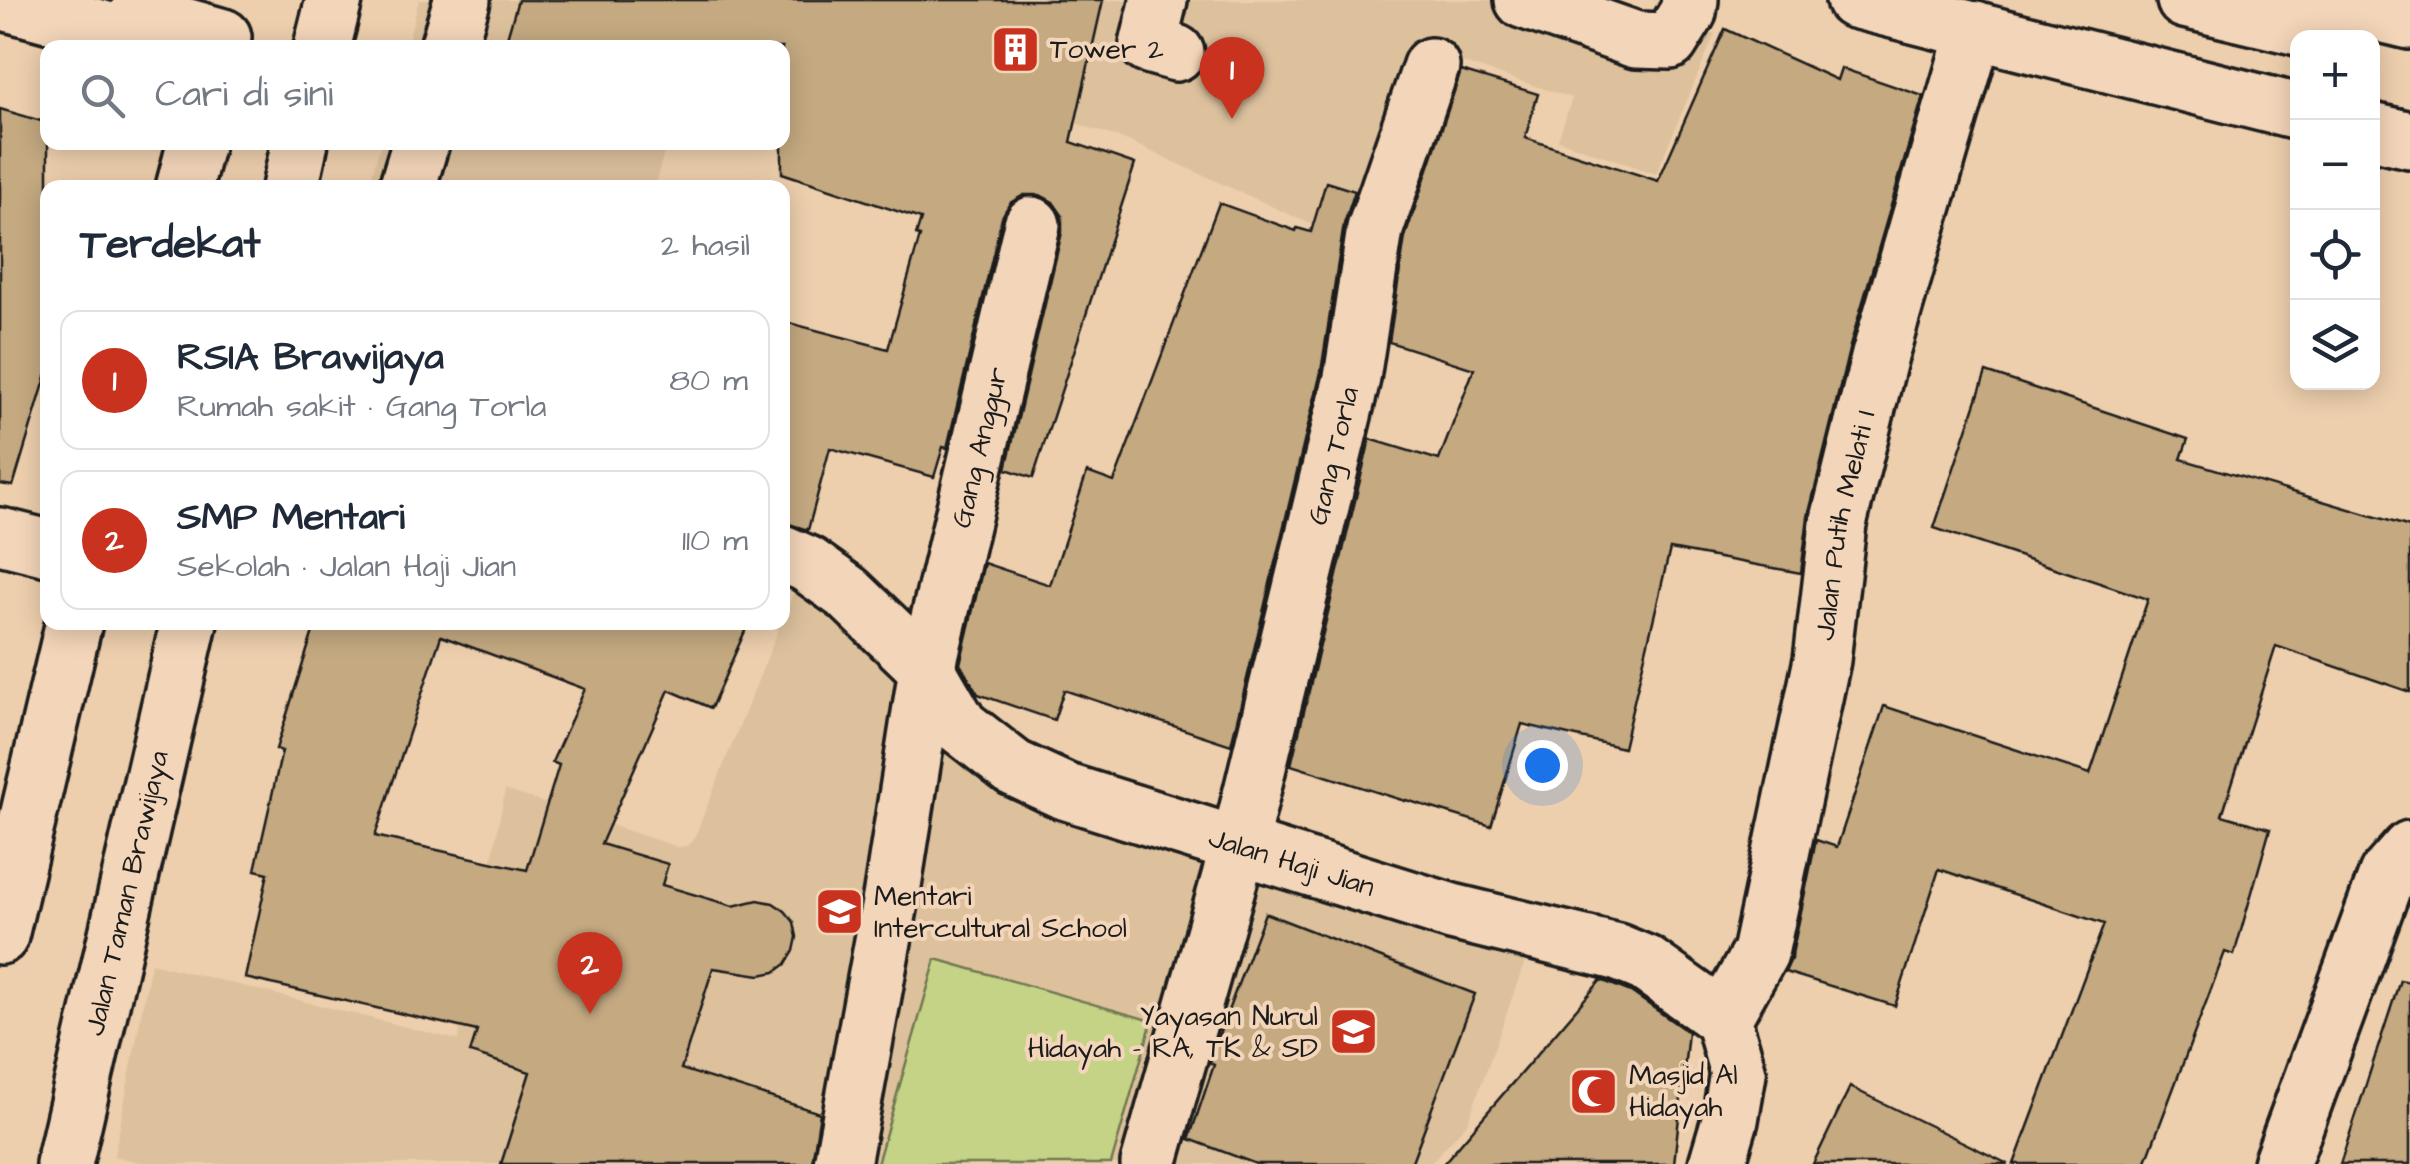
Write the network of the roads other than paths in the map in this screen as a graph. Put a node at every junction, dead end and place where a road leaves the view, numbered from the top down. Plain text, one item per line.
1 (334, 0) edge
2 (462, 0) edge
3 (1160, 0) edge
4 (1524, 0) edge
5 (1690, 0) edge
6 (1854, 0) edge
7 (1918, 0) edge
8 (2185, 0) edge
9 (2323, 0) edge
10 (0, 1) edge
11 (140, 6) edge
12 (2410, 21) edge
13 (225, 28) edge
14 (1976, 30) junction
15 (2311, 30) edge
16 (324, 40) edge
17 (450, 40) edge
18 (2380, 46) edge
19 (1176, 53) dead end
20 (2410, 53) edge
21 (1431, 66) dead end
22 (2290, 88) edge
23 (2290, 110) edge
24 (2380, 110) edge
25 (2410, 118) edge
26 (2380, 133) edge
27 (2410, 140) edge
28 (194, 150) edge
29 (298, 150) edge
30 (418, 150) edge
31 (186, 180) edge
32 (292, 180) edge
33 (410, 180) edge
34 (1032, 225) dead end
35 (0, 536) edge
36 (40, 546) edge
37 (790, 557) edge
38 (72, 630) edge
39 (187, 630) edge
40 (927, 669) junction
41 (1239, 845) junction
42 (2410, 850) edge
43 (0, 936) edge
44 (1724, 1019) junction
45 (64, 1164) edge
46 (842, 1164) edge
47 (1149, 1164) edge
48 (1717, 1164) edge
49 (2281, 1164) edge

1 - 16 street
2 - 17 street
3 - 19 street
4 - 5 street
6 - 14 street
7 - 22 street
8 - 15 street
9 - 12 street
10 - 11 street
11 - 13 street
14 - 23 street
14 - 44 street, Jalan Putih Melati I
18 - 20 street
21 - 41 street, Gang Torla
24 - 25 street
26 - 27 street
28 - 31 street
29 - 32 street
30 - 33 street
34 - 40 street, Gang Anggur
35 - 36 street
37 - 40 street, Jalan Haji Jian
38 - 43 street
39 - 45 street, Jalan Taman Brawijaya
40 - 41 street, Jalan Haji Jian
40 - 46 street, Gang Anggur
41 - 44 street, Jalan Haji Jian
41 - 47 street, Gang Torla
42 - 49 street
44 - 48 street

